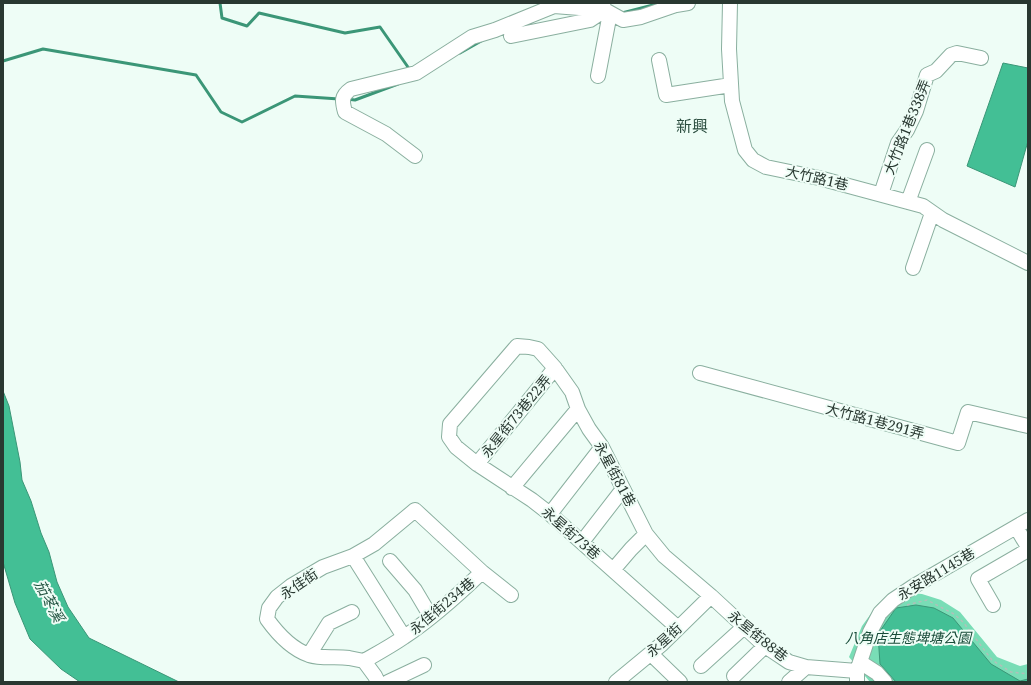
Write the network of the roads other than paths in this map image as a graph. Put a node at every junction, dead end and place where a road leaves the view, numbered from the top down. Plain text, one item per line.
1 (688, 3) edge
2 (730, 3) edge
3 (607, 13) edge
4 (510, 36) dead end
5 (981, 58) dead end
6 (659, 60) dead end
7 (598, 76) dead end
8 (731, 84) junction
9 (927, 150) dead end
10 (416, 156) dead end
11 (881, 194) junction
12 (908, 202) junction
13 (932, 213) junction
14 (1028, 263) edge
15 (913, 268) dead end
16 (555, 368) junction
17 (700, 374) dead end
18 (578, 409) junction
19 (1028, 426) edge
20 (456, 447) joint
21 (602, 447) junction
22 (477, 464) junction
23 (512, 488) junction
24 (623, 489) junction
25 (415, 510) joint
26 (550, 514) junction
27 (1028, 520) edge
28 (1016, 527) junction
29 (646, 534) junction
30 (582, 542) junction
31 (1028, 548) edge
32 (353, 556) junction
33 (390, 561) dead end
34 (613, 570) junction
35 (482, 572) junction
36 (511, 595) dead end
37 (711, 596) junction
38 (993, 605) dead end
39 (352, 612) dead end
40 (432, 617) junction
41 (744, 627) junction
42 (678, 628) junction
43 (404, 637) junction
44 (765, 646) junction
45 (651, 654) junction
46 (309, 655) junction
47 (364, 661) junction
48 (424, 666) dead end
49 (701, 666) dead end
50 (806, 667) junction
51 (858, 671) edge
52 (734, 676) dead end
53 (378, 682) edge
54 (388, 682) edge
55 (616, 682) edge
56 (680, 682) edge
57 (789, 682) edge
58 (885, 682) edge

1 - 3 street
2 - 8 street, 大竹路1巷
3 - 4 street
3 - 7 street
3 - 10 street
5 - 11 street, 大竹路1巷338弄
6 - 8 street
8 - 11 street, 大竹路1巷
9 - 12 street
11 - 12 street, 大竹路1巷
12 - 13 street, 大竹路1巷
13 - 14 street, 大竹路1巷
13 - 15 street
16 - 18 street, 永星街81巷
16 - 20 street, 永星街81巷
16 - 22 street, 永星街73巷22弄
17 - 19 street, 大竹路1巷291弄
18 - 21 street, 永星街81巷
18 - 23 street
20 - 22 street, 永星街73巷
21 - 24 street, 永星街81巷
21 - 26 street
22 - 23 street, 永星街73巷
23 - 26 street, 永星街73巷
24 - 29 street, 永星街81巷
24 - 30 street
25 - 32 street, 永佳街
25 - 35 street, 永佳街234巷
26 - 30 street, 永星街73巷
27 - 28 street, 永安路1145巷
28 - 31 street
28 - 51 street, 永安路1145巷
29 - 34 street
29 - 37 street, 永星街81巷
30 - 34 street, 永星街73巷
31 - 38 street
32 - 43 street
32 - 46 street, 永佳街
33 - 40 street
34 - 42 street, 永星街73巷
35 - 36 street
35 - 40 street, 永佳街234巷
37 - 41 street, 永星街88巷
37 - 42 street, 永星街
39 - 46 street
40 - 43 street, 永佳街234巷
41 - 44 street, 永星街88巷
41 - 49 street
42 - 45 street, 永星街
43 - 47 street, 永佳街234巷
44 - 50 street, 永星街88巷
44 - 52 street
45 - 55 street, 永星街
45 - 56 street
46 - 47 street, 永佳街
47 - 53 street
48 - 54 street
50 - 51 street, 永星街88巷
50 - 57 street
51 - 58 street

